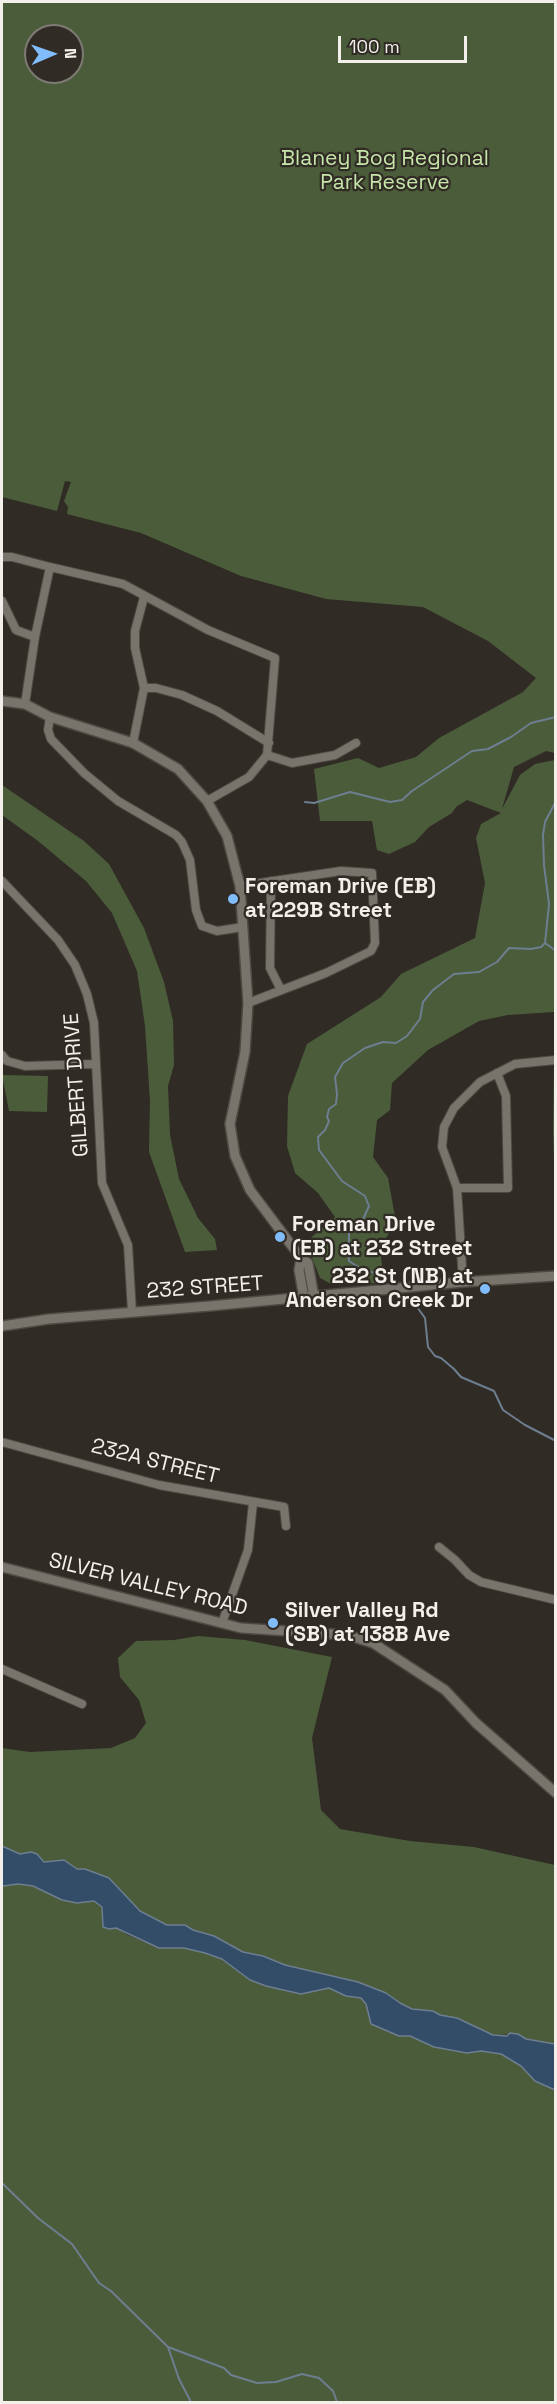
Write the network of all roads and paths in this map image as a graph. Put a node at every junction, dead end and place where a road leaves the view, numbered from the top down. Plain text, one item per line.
1 (2, 557) edge
2 (50, 567) junction
3 (144, 597) junction
4 (2, 601) edge
5 (35, 637) junction
6 (144, 688) junction
7 (2, 701) edge
8 (25, 704) junction
9 (50, 717) junction
10 (133, 743) junction
11 (269, 743) junction
12 (356, 743) dead end
13 (267, 755) junction
14 (207, 801) junction
15 (2, 881) edge
16 (272, 881) junction
17 (240, 886) junction
18 (243, 927) junction
19 (281, 990) junction
20 (248, 1003) junction
21 (2, 1055) edge
22 (555, 1060) edge
23 (95, 1064) junction
24 (497, 1073) junction
25 (457, 1188) junction
26 (301, 1258) junction
27 (555, 1276) edge
28 (463, 1282) junction
29 (314, 1297) junction
30 (304, 1298) junction
31 (132, 1312) junction
32 (2, 1326) edge
33 (2, 1442) edge
34 (253, 1503) junction
35 (286, 1526) dead end
36 (439, 1547) dead end
37 (2, 1567) edge
38 (555, 1600) edge
39 (222, 1623) junction
40 (2, 1669) edge
41 (82, 1704) dead end
42 (555, 1792) edge

1 - 2 street
2 - 3 street
2 - 5 street
3 - 6 street
3 - 11 street
4 - 5 street
5 - 8 street
6 - 10 street
6 - 11 street
7 - 8 street
8 - 9 street
9 - 10 street
9 - 18 street
10 - 14 street
11 - 13 street
12 - 13 street
13 - 14 street
14 - 17 street
15 - 23 street, GILBERT DRIVE
16 - 17 street
16 - 19 street
16 - 19 street
17 - 18 street
18 - 20 street
19 - 20 street
20 - 26 street
21 - 23 street
22 - 24 street
23 - 31 street, GILBERT DRIVE
24 - 25 street
24 - 25 street
25 - 28 street
26 - 29 street
26 - 30 street
27 - 28 street, 232 STREET
28 - 29 street, 232 STREET
29 - 30 street, 232 STREET
30 - 31 street, 232 STREET
31 - 32 street, 232 STREET
33 - 34 street, 232A STREET
34 - 35 street, 232A STREET
34 - 39 street
36 - 38 street
37 - 39 street, SILVER VALLEY ROAD
39 - 42 street, SILVER VALLEY ROAD
40 - 41 street

